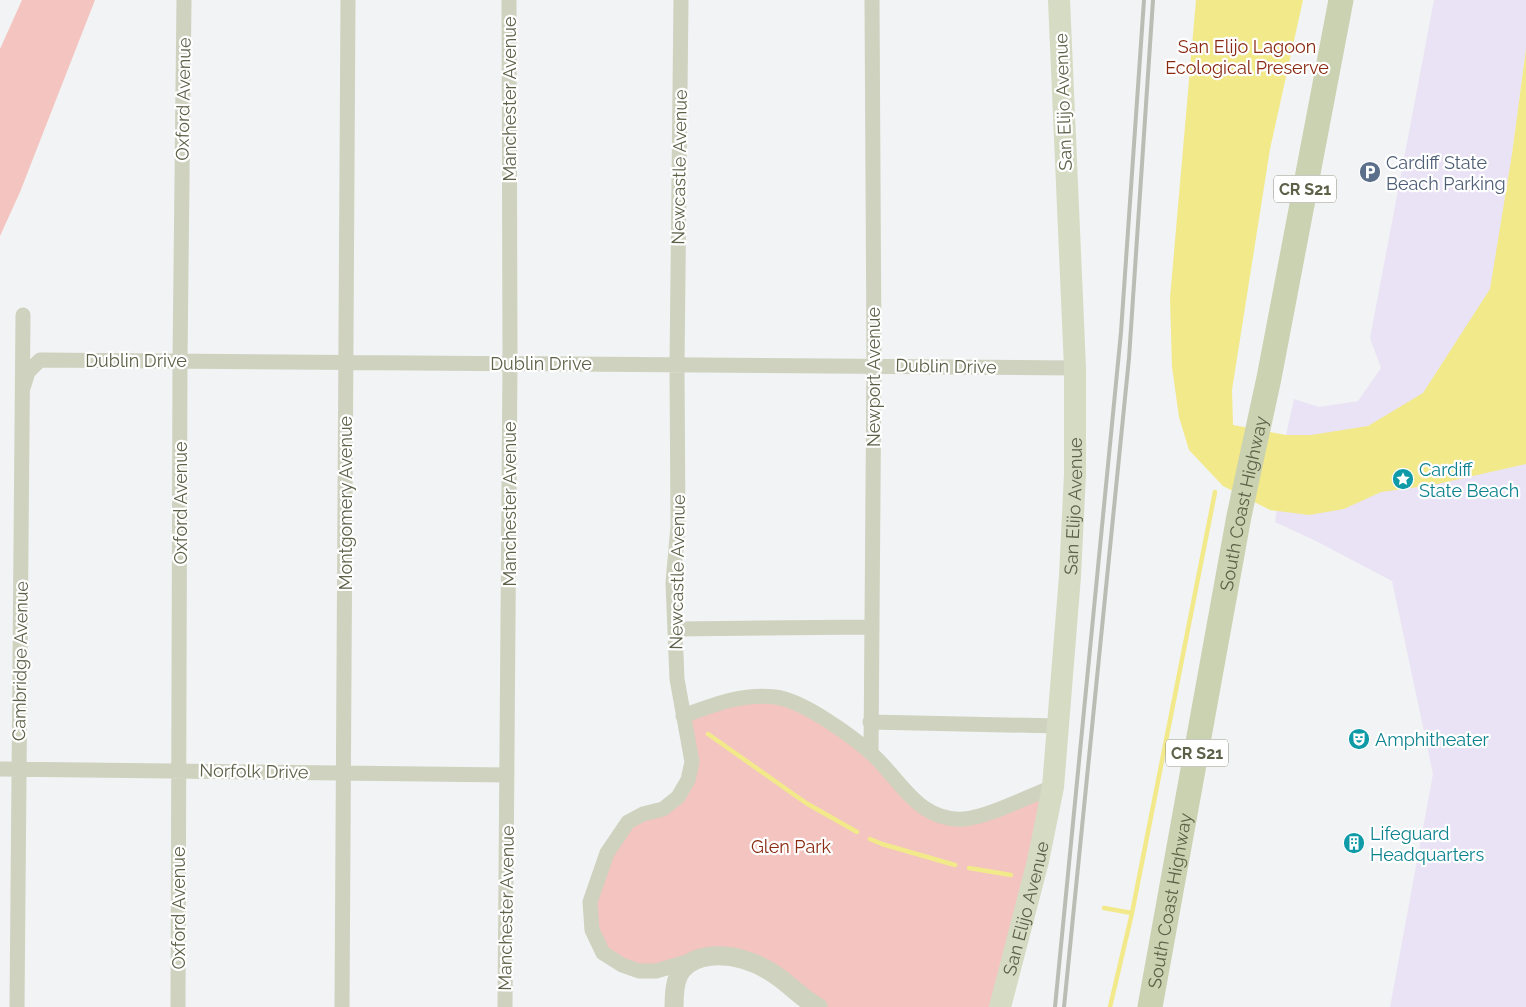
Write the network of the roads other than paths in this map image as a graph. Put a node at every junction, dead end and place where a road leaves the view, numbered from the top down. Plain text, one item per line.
1 (184, 0) edge
2 (348, 0) edge
3 (509, 0) edge
4 (681, 0) edge
5 (872, 0) edge
6 (1059, 0) edge
7 (1341, 0) edge
8 (24, 315) dead end
9 (180, 360) junction
10 (346, 362) junction
11 (510, 363) junction
12 (677, 365) junction
13 (874, 365) junction
14 (1075, 368) junction
15 (23, 388) junction
16 (870, 627) junction
17 (676, 629) junction
18 (683, 716) junction
19 (870, 722) junction
20 (1058, 726) junction
21 (870, 753) junction
22 (0, 769) edge
23 (18, 769) junction
24 (180, 769) junction
25 (343, 772) junction
26 (507, 775) junction
27 (1053, 787) junction
28 (690, 961) junction
29 (17, 1007) edge
30 (178, 1007) edge
31 (342, 1007) edge
32 (505, 1007) edge
33 (674, 1007) edge
34 (818, 1007) edge
35 (1000, 1007) edge
36 (1150, 1007) edge

1 - 9 street, Oxford Avenue
2 - 10 street, Montgomery Avenue
3 - 11 street, Manchester Avenue
4 - 12 street, Newcastle Avenue
5 - 13 street, Newport Avenue
6 - 14 main road, San Elijo Avenue
7 - 36 main road, South Coast Highway / CR S21
8 - 15 street, Cambridge Avenue
9 - 10 street, Dublin Drive
9 - 15 street, Dublin Drive
9 - 24 street, Oxford Avenue
10 - 11 street, Dublin Drive
10 - 25 street, Montgomery Avenue
11 - 12 street, Dublin Drive
11 - 26 street, Manchester Avenue
12 - 13 street, Dublin Drive
12 - 17 street, Newcastle Avenue
13 - 14 street, Dublin Drive
13 - 16 street, Newport Avenue
14 - 20 main road, San Elijo Avenue
15 - 23 street, Cambridge Avenue
16 - 17 street
16 - 19 street, Newport Avenue
17 - 18 street, Newcastle Avenue
18 - 21 street
18 - 28 street, Newcastle Avenue
19 - 20 street
19 - 21 street, Newport Avenue
20 - 27 main road, San Elijo Avenue
21 - 27 street
22 - 23 street, Norfolk Drive
23 - 24 street, Norfolk Drive
23 - 29 street, Cambridge Avenue
24 - 25 street, Norfolk Drive
24 - 30 street, Oxford Avenue
25 - 26 street, Norfolk Drive
25 - 31 street, Montgomery Avenue
26 - 32 street, Manchester Avenue
27 - 35 main road, San Elijo Avenue
28 - 33 street
28 - 34 street

